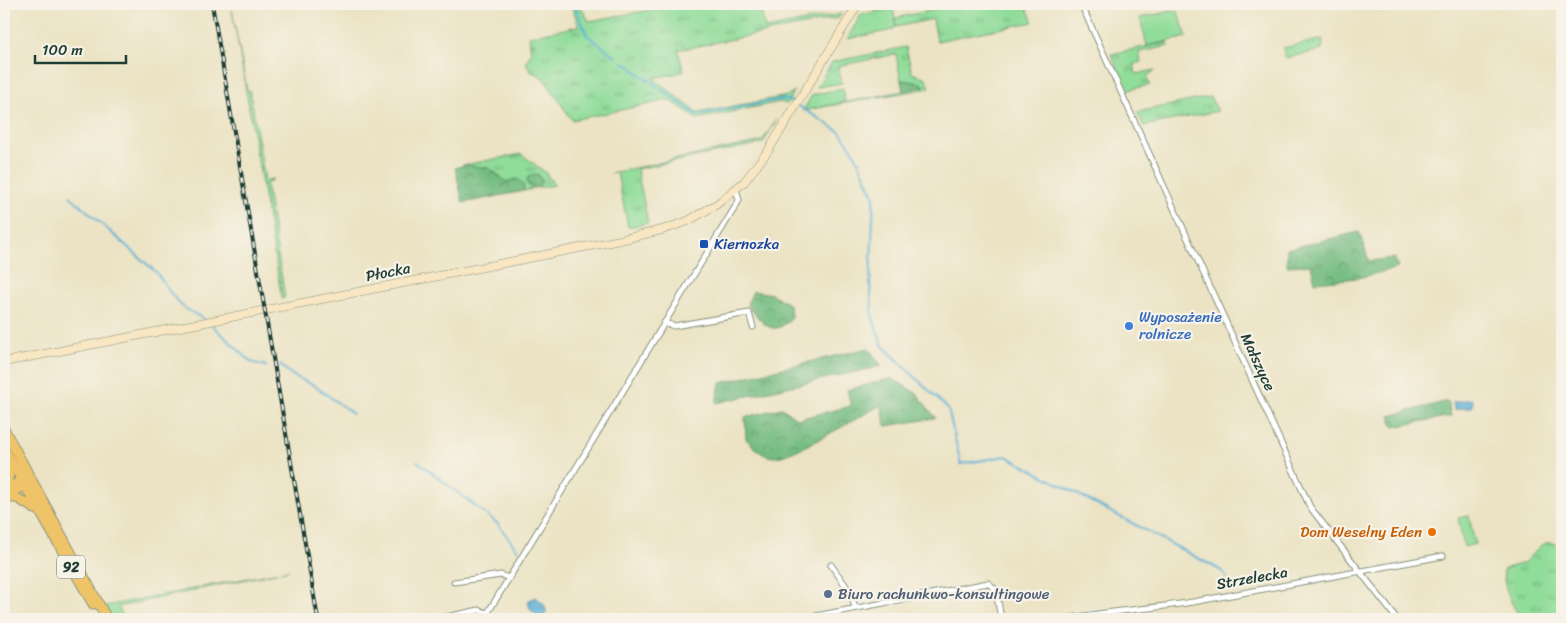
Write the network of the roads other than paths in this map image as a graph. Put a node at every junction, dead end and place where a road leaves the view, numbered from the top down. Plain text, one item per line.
1 (858, 4) edge
2 (1081, 4) edge
3 (736, 189) junction
4 (664, 322) junction
5 (753, 327) dead end
6 (4, 362) edge
7 (4, 429) edge
8 (4, 449) edge
9 (26, 469) junction
10 (24, 484) junction
11 (4, 485) edge
12 (4, 494) edge
13 (4, 498) edge
14 (45, 502) junction
15 (41, 515) junction
16 (1443, 556) dead end
17 (831, 565) dead end
18 (1359, 572) junction
19 (509, 578) junction
20 (454, 582) dead end
21 (855, 608) junction
22 (487, 613) junction
23 (102, 619) edge
24 (107, 619) edge
25 (437, 619) edge
26 (484, 619) edge
27 (800, 619) edge
28 (1001, 619) edge
29 (1066, 619) edge
30 (1398, 619) edge

1 - 3 main road, Płocka
2 - 18 street, Małszyce
3 - 4 street
3 - 6 main road, Płocka
4 - 5 street
4 - 19 street
7 - 9 main road, 92
8 - 10 main road, 92
8 - 11 main road
9 - 10 main road
9 - 14 main road, 92
10 - 11 main road
10 - 12 main road
10 - 14 main road
10 - 15 main road, 92
13 - 15 main road
14 - 24 main road, 92
15 - 23 main road, 92
16 - 18 street, Strzelecka
17 - 21 street
18 - 29 street, Strzelecka
18 - 30 street, Małszyce
19 - 20 street
19 - 22 street
21 - 27 street
21 - 28 street
22 - 25 street
22 - 26 street

